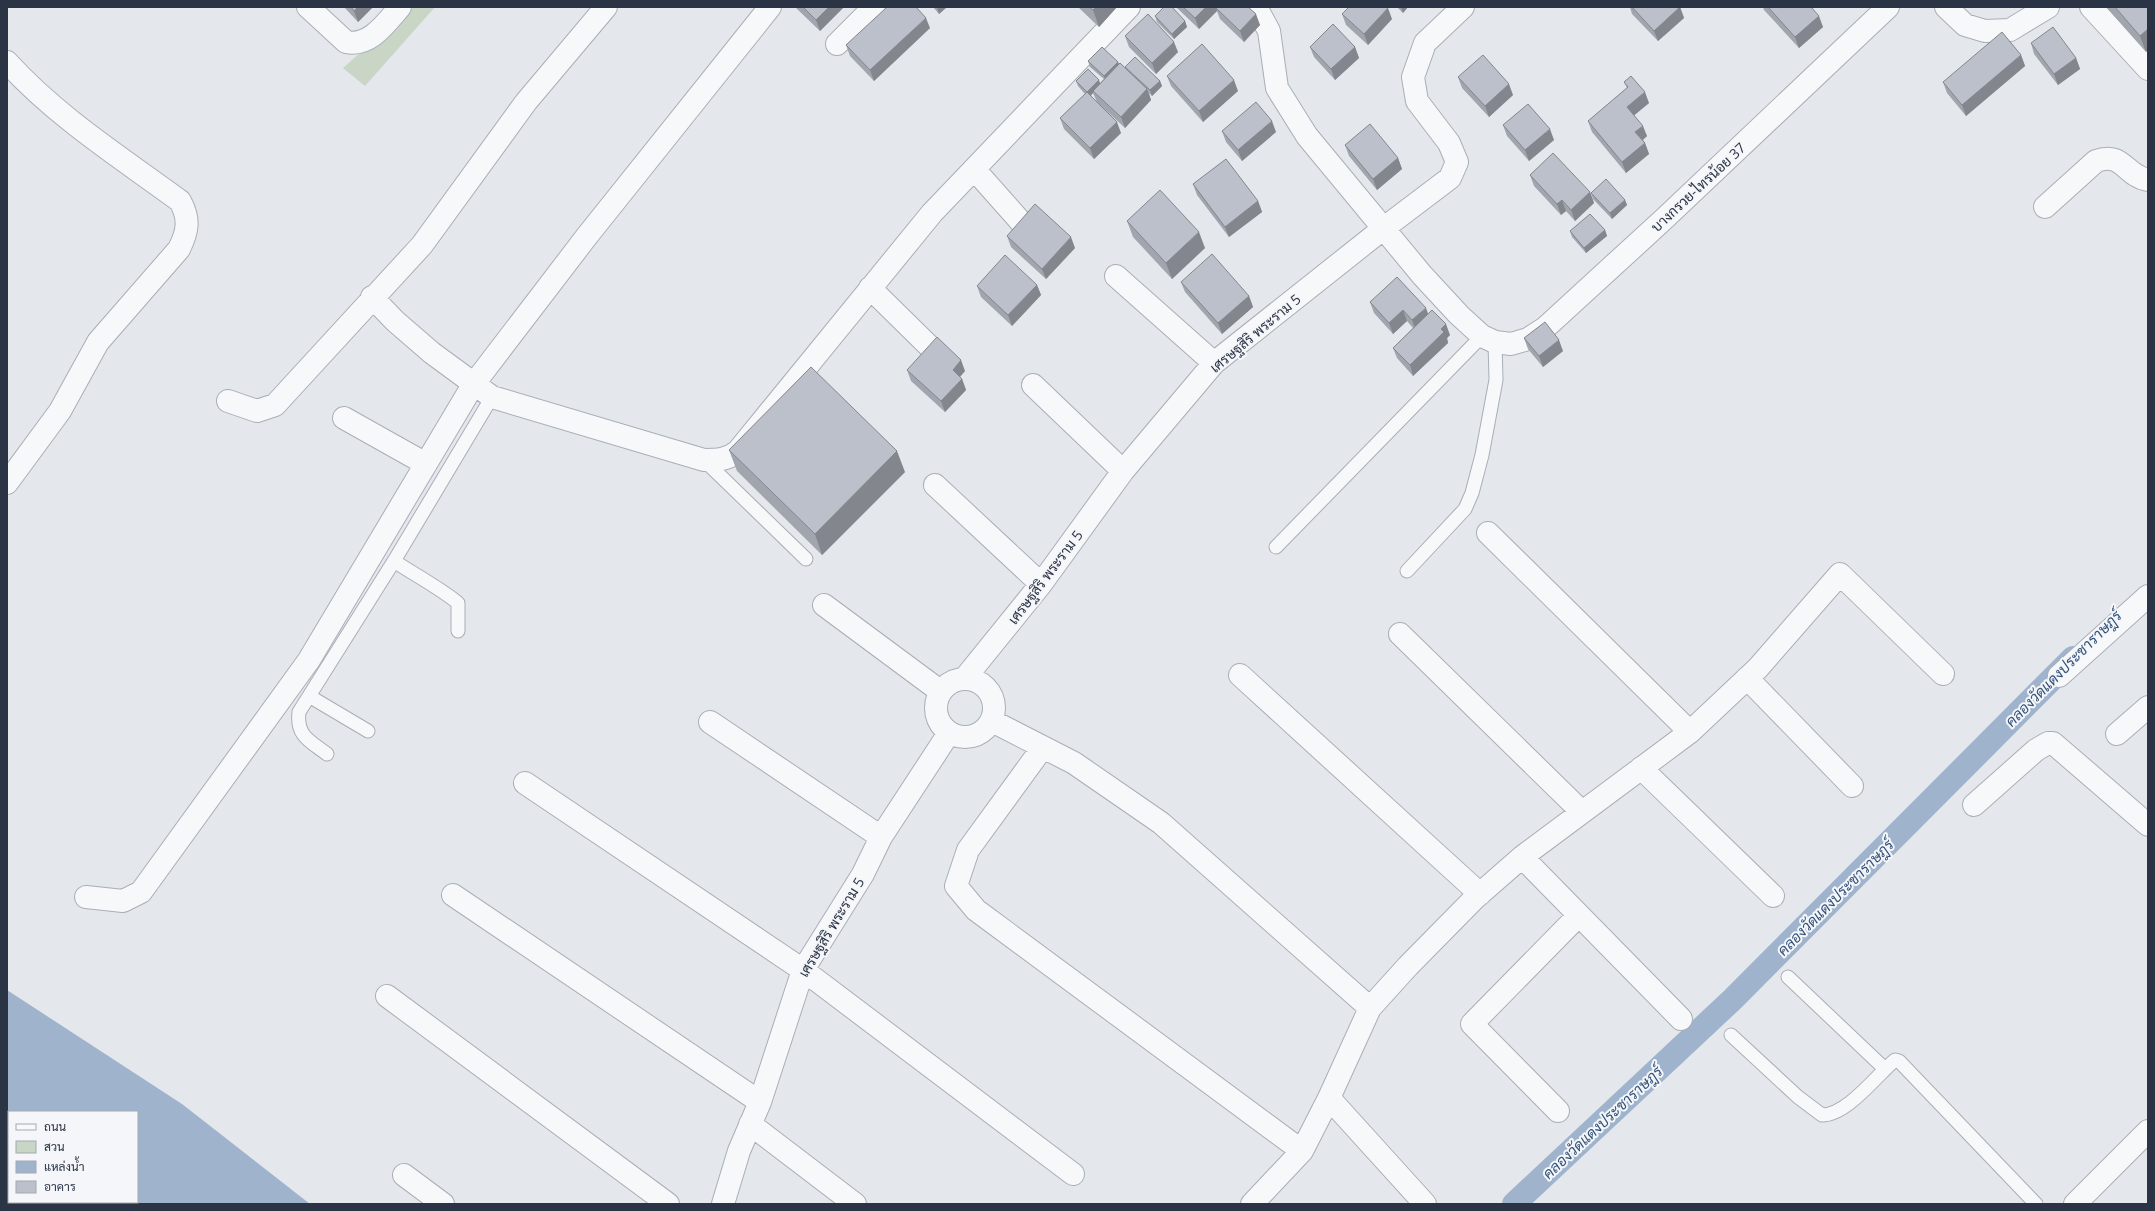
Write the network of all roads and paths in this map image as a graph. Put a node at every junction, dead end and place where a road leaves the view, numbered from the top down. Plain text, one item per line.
1 (308, 7) edge
2 (400, 7) edge
3 (606, 7) edge
4 (770, 7) edge
5 (874, 7) edge
6 (1129, 7) edge
7 (1256, 7) edge
8 (1463, 7) edge
9 (1888, 7) edge
10 (1946, 7) edge
11 (2048, 7) edge
12 (2092, 7) edge
13 (837, 44) dead end
14 (7, 62) edge
15 (2148, 69) edge
16 (974, 169) junction
17 (2148, 180) edge
18 (2045, 207) dead end
19 (1021, 222) edge
20 (1384, 228) junction
21 (1116, 276) dead end
22 (870, 288) junction
23 (372, 297) junction
24 (1488, 339) junction
25 (930, 347) edge
26 (1214, 363) junction
27 (473, 385) junction
28 (1032, 385) dead end
29 (492, 397) junction
30 (228, 401) dead end
31 (344, 418) dead end
32 (704, 460) junction
33 (426, 464) junction
34 (1123, 471) junction
35 (7, 483) edge
36 (935, 485) dead end
37 (1488, 533) dead end
38 (1276, 547) dead end
39 (806, 559) dead end
40 (394, 561) junction
41 (1407, 571) dead end
42 (1042, 584) junction
43 (2148, 596) edge
44 (824, 605) dead end
45 (458, 631) dead end
46 (1400, 634) dead end
47 (1943, 674) dead end
48 (1240, 675) dead end
49 (2059, 676) dead end
50 (965, 678) junction
51 (1748, 678) junction
52 (940, 691) junction
53 (309, 696) junction
54 (2148, 707) edge
55 (992, 721) junction
56 (710, 722) dead end
57 (368, 732) dead end
58 (1690, 732) junction
59 (949, 733) junction
60 (2116, 734) dead end
61 (1043, 747) junction
62 (326, 754) dead end
63 (1640, 768) junction
64 (525, 783) dead end
65 (1852, 786) dead end
66 (1974, 805) dead end
67 (1582, 812) junction
68 (2148, 825) edge
69 (881, 837) junction
70 (1522, 857) junction
71 (1480, 894) junction
72 (452, 895) dead end
73 (1773, 896) dead end
74 (86, 897) dead end
75 (1579, 915) junction
76 (803, 970) junction
77 (1788, 977) dead end
78 (387, 996) dead end
79 (1370, 1008) junction
80 (1681, 1019) dead end
81 (1731, 1036) dead end
82 (1885, 1069) junction
83 (1329, 1098) junction
84 (760, 1102) junction
85 (1558, 1111) dead end
86 (750, 1124) junction
87 (2148, 1131) edge
88 (1302, 1151) junction
89 (1073, 1174) dead end
90 (404, 1175) dead end
91 (443, 1204) edge
92 (668, 1204) edge
93 (723, 1204) edge
94 (855, 1204) edge
95 (1252, 1204) edge
96 (1425, 1204) edge
97 (2036, 1204) edge
98 (2075, 1204) edge

1 - 2 street
3 - 23 street
4 - 27 street
5 - 13 street
6 - 16 street
7 - 20 street
8 - 20 street, เศรษฐสิริ พระราม 5
9 - 24 street, บางกรวย-ไทรน้อย 37
10 - 11 street
12 - 15 street
14 - 35 street
16 - 19 street
16 - 22 street
17 - 18 street
20 - 24 street
20 - 26 street, เศรษฐสิริ พระราม 5
21 - 26 street
22 - 25 street
22 - 32 street
23 - 27 street
23 - 30 street
24 - 38 lane
24 - 41 lane
26 - 34 street, เศรษฐสิริ พระราม 5
27 - 29 street
27 - 33 street
28 - 34 street
29 - 32 street
29 - 40 lane
31 - 33 street
32 - 39 lane
33 - 74 street
34 - 42 street, เศรษฐสิริ พระราม 5
36 - 42 street
37 - 58 street
40 - 45 lane
40 - 53 lane
42 - 50 street, เศรษฐสิริ พระราม 5
43 - 49 street
44 - 52 street
46 - 67 street
47 - 51 street
48 - 71 street
50 - 52 street, เศรษฐสิริ พระราม 5
50 - 55 street
51 - 58 street
51 - 65 street
52 - 59 street
53 - 57 lane
53 - 62 lane
54 - 60 street
55 - 59 street
55 - 61 street
56 - 69 street
58 - 63 street
59 - 69 street, เศรษฐสิริ พระราม 5
61 - 79 street
61 - 88 street
63 - 67 street
63 - 73 street
64 - 76 street
66 - 68 street
67 - 70 street
69 - 76 street, เศรษฐสิริ พระราม 5
70 - 71 street
70 - 75 street
71 - 79 street
72 - 84 street
75 - 80 street
75 - 85 street
76 - 84 street, เศรษฐสิริ พระราม 5
76 - 89 street
77 - 82 lane
78 - 92 street
79 - 83 street
81 - 82 lane
82 - 97 lane
83 - 88 street
83 - 96 street
84 - 86 street, เศรษฐสิริ พระราม 5
86 - 93 street, เศรษฐสิริ พระราม 5
86 - 94 street
87 - 98 street
88 - 95 street
90 - 91 street

